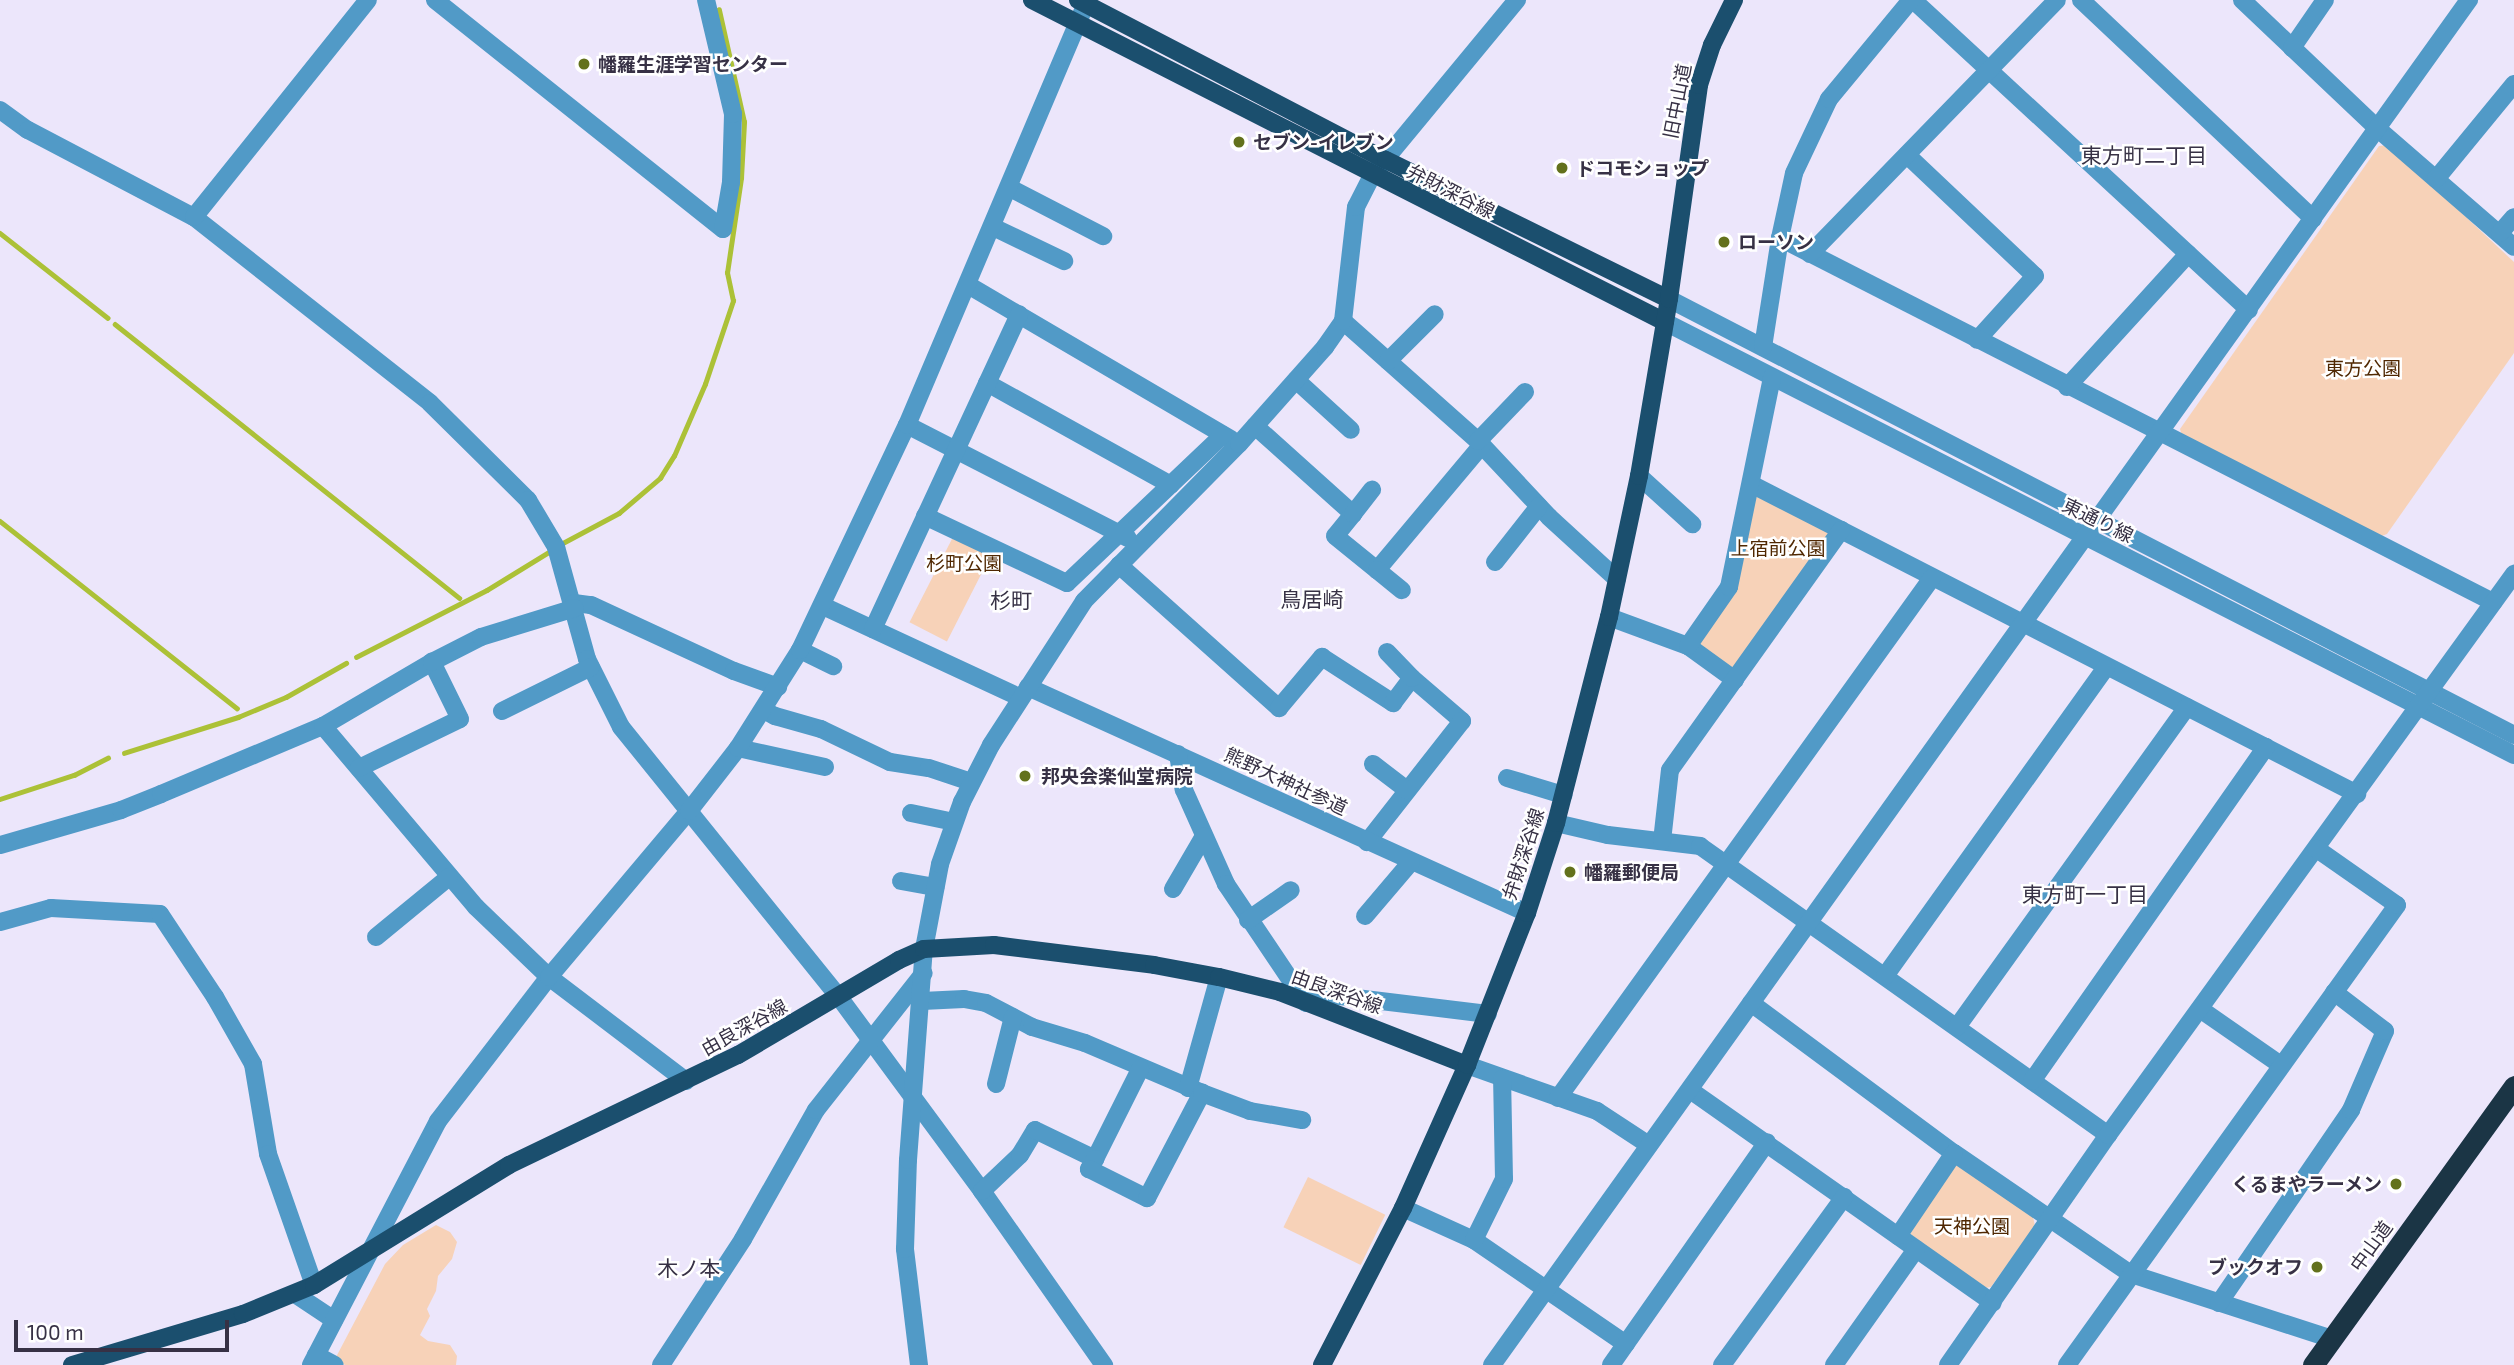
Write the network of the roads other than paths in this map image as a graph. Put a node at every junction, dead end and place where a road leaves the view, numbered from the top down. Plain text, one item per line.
1 (368, 0) edge
2 (435, 0) edge
3 (1032, 0) edge
4 (1517, 0) edge
5 (1734, 0) edge
6 (1912, 0) edge
7 (2057, 0) edge
8 (2081, 0) edge
9 (2242, 0) edge
10 (2325, 0) edge
11 (2469, 0) edge
12 (710, 1) edge
13 (1084, 2) edge
14 (1078, 23) junction
15 (2291, 48) junction
16 (1989, 70) junction
17 (2514, 84) edge
18 (0, 110) edge
19 (2378, 129) junction
20 (1907, 155) junction
21 (1386, 160) junction
22 (1373, 174) junction
23 (2436, 179) junction
24 (1010, 188) junction
25 (194, 217) junction
26 (2514, 217) edge
27 (2313, 219) junction
28 (993, 227) junction
29 (2500, 233) junction
30 (1103, 236) dead end
31 (1780, 238) junction
32 (2514, 247) edge
33 (1810, 254) junction
34 (2188, 254) junction
35 (1064, 261) dead end
36 (968, 285) junction
37 (1669, 299) junction
38 (2249, 310) junction
39 (1019, 314) junction
40 (1435, 314) dead end
41 (1343, 321) junction
42 (1665, 322) junction
43 (1977, 340) junction
44 (1763, 347) junction
45 (1388, 361) junction
46 (1772, 377) junction
47 (1296, 380) junction
48 (987, 383) junction
49 (2067, 387) junction
50 (1525, 392) dead end
51 (907, 425) junction
52 (1255, 426) junction
53 (1351, 430) dead end
54 (2160, 432) junction
55 (1231, 439) junction
56 (1480, 443) junction
57 (955, 447) junction
58 (1639, 476) junction
59 (1751, 484) junction
60 (1171, 485) junction
61 (1371, 490) dead end
62 (1539, 506) junction
63 (1353, 514) junction
64 (925, 516) junction
65 (2098, 518) junction
66 (1692, 524) dead end
67 (1842, 530) junction
68 (1120, 534) junction
69 (2084, 537) junction
70 (1138, 544) junction
71 (1495, 562) dead end
72 (1119, 565) junction
73 (1377, 570) junction
74 (2513, 577) edge
75 (1932, 578) junction
76 (1618, 579) junction
77 (1402, 590) dead end
78 (2493, 602) junction
79 (574, 605) junction
80 (823, 606) junction
81 (1609, 617) junction
82 (2022, 625) junction
83 (873, 629) junction
84 (1688, 646) junction
85 (800, 650) junction
86 (1387, 652) dead end
87 (432, 662) junction
88 (833, 666) dead end
89 (591, 667) junction
90 (2106, 667) junction
91 (1412, 678) junction
92 (1735, 680) junction
93 (778, 687) junction
94 (1024, 692) junction
95 (2426, 699) junction
96 (2187, 706) junction
97 (764, 710) junction
98 (502, 711) dead end
99 (323, 726) junction
100 (2514, 735) edge
101 (2266, 747) junction
102 (737, 748) junction
103 (1178, 754) junction
104 (2514, 755) edge
105 (1373, 764) dead end
106 (825, 767) dead end
107 (359, 768) junction
108 (1507, 778) dead end
109 (971, 782) junction
110 (1407, 790) junction
111 (2357, 794) junction
112 (1563, 795) junction
113 (689, 811) junction
114 (911, 813) dead end
115 (954, 822) junction
116 (1556, 823) junction
117 (1204, 836) junction
118 (1662, 841) junction
119 (1367, 842) junction
120 (0, 845) edge
121 (2317, 849) junction
122 (1411, 862) junction
123 (1727, 862) junction
124 (449, 877) junction
125 (901, 881) dead end
126 (935, 887) junction
127 (1173, 889) dead end
128 (1291, 890) dead end
129 (1527, 913) junction
130 (1365, 916) dead end
131 (1248, 920) junction
132 (1809, 921) junction
133 (0, 922) edge
134 (376, 937) dead end
135 (924, 949) junction
136 (924, 973) junction
137 (1885, 976) junction
138 (549, 977) junction
139 (1219, 977) junction
140 (2334, 992) junction
141 (839, 997) junction
142 (922, 1002) junction
143 (1306, 1003) junction
144 (1751, 1003) junction
145 (2200, 1009) junction
146 (1488, 1014) junction
147 (1013, 1017) junction
148 (1957, 1027) junction
149 (870, 1041) junction
150 (1467, 1065) junction
151 (2281, 1065) junction
152 (1140, 1069) junction
153 (1502, 1079) junction
154 (686, 1081) junction
155 (2032, 1081) junction
156 (996, 1084) dead end
157 (2514, 1086) edge
158 (1690, 1090) junction
159 (1195, 1091) junction
160 (1558, 1098) junction
161 (914, 1100) junction
162 (1303, 1120) dead end
163 (2108, 1135) junction
164 (1767, 1142) junction
165 (1649, 1146) junction
166 (1954, 1153) junction
167 (1095, 1159) junction
168 (982, 1191) junction
169 (1843, 1197) junction
170 (1403, 1208) junction
171 (2051, 1219) junction
172 (1898, 1236) junction
173 (1474, 1240) junction
174 (1916, 1249) junction
175 (368, 1254) junction
176 (2131, 1274) junction
177 (314, 1285) junction
178 (1546, 1289) junction
179 (295, 1294) junction
180 (1993, 1303) junction
181 (2219, 1303) junction
182 (334, 1320) junction
183 (2332, 1339) junction
184 (1626, 1344) junction
185 (313, 1360) edge
186 (72, 1365) edge
187 (335, 1365) edge
188 (661, 1365) edge
189 (919, 1365) edge
190 (1104, 1365) edge
191 (1322, 1365) edge
192 (1492, 1365) edge
193 (1611, 1365) edge
194 (1722, 1365) edge
195 (1834, 1365) edge
196 (1948, 1365) edge
197 (2067, 1365) edge
198 (2313, 1365) edge

1 - 25 street
2 - 12 street
3 - 14 main road, 弁財深谷線
4 - 21 street
5 - 37 main road, 旧中山道
6 - 16 street
6 - 31 street
7 - 16 street
8 - 27 street
9 - 15 street
10 - 15 street
11 - 19 street
13 - 14 street
13 - 21 main road, 弁財深谷線
14 - 22 main road, 弁財深谷線
14 - 24 street
15 - 19 street
16 - 20 street
16 - 34 street
17 - 23 street
18 - 25 street
19 - 23 street
19 - 27 street
20 - 33 street
20 - 43 street
21 - 22 street
21 - 37 main road, 弁財深谷線
22 - 41 street
22 - 42 main road, 弁財深谷線
23 - 29 street
24 - 28 street
24 - 30 street
25 - 79 street
26 - 29 street
27 - 38 street
28 - 35 street
28 - 36 street
29 - 32 street
31 - 33 street
31 - 44 street
33 - 43 street
34 - 38 street
34 - 49 street
36 - 39 street
36 - 51 street
37 - 42 main road, 弁財深谷線
37 - 44 street, 東通り線
38 - 54 street
39 - 48 street
39 - 55 street
40 - 45 street
41 - 45 street
41 - 47 street
42 - 46 street, 東通り線
42 - 58 main road, 弁財深谷線
43 - 49 street
44 - 65 street, 東通り線
45 - 56 street
46 - 59 street
46 - 69 street, 東通り線
47 - 52 street
47 - 53 street
48 - 57 street
48 - 60 street
49 - 54 street
50 - 56 street
51 - 57 street
51 - 80 street
52 - 55 street
52 - 63 street
54 - 65 street
54 - 78 street
55 - 60 street
55 - 70 street
56 - 62 street
56 - 73 street
57 - 64 street
57 - 68 street
58 - 66 street
58 - 76 main road, 弁財深谷線
59 - 67 street
59 - 84 street
60 - 68 street
61 - 63 street
62 - 71 street
62 - 76 street
63 - 73 street
64 - 68 street
64 - 83 street
65 - 69 street
65 - 95 street, 東通り線
67 - 75 street
67 - 92 street
68 - 70 street
69 - 82 street
69 - 95 street, 東通り線
70 - 72 street
72 - 91 street
72 - 94 street
73 - 77 street
74 - 78 street
75 - 82 street
75 - 123 street
76 - 81 main road, 弁財深谷線
78 - 95 street
79 - 87 street
79 - 89 street
79 - 93 street
80 - 83 street, 熊野大神社参道
80 - 85 street
81 - 84 street
81 - 112 main road, 弁財深谷線
82 - 90 street
82 - 132 street
83 - 94 street, 熊野大神社参道
84 - 92 street
85 - 88 street
85 - 93 street
86 - 91 street
87 - 99 street
87 - 107 street
89 - 98 street
89 - 113 street
90 - 96 street
90 - 137 street
91 - 110 street
92 - 118 street
93 - 97 street
94 - 103 street, 熊野大神社参道
94 - 109 street
95 - 100 street, 東通り線
95 - 104 street, 東通り線
95 - 111 street
96 - 101 street
96 - 148 street
97 - 102 street
97 - 109 street
99 - 107 street
99 - 120 street
101 - 111 street
101 - 155 street
102 - 106 street
102 - 113 street
103 - 117 street
103 - 119 street, 熊野大神社参道
105 - 110 street
107 - 124 street
108 - 112 street
109 - 115 street
110 - 119 street
111 - 121 street
112 - 116 main road, 弁財深谷線
113 - 138 street
113 - 141 street
114 - 115 street
115 - 126 street
116 - 118 street
116 - 129 main road, 弁財深谷線
117 - 127 street
117 - 131 street
118 - 123 street
119 - 122 street, 熊野大神社参道
121 - 140 street
121 - 145 street
122 - 129 street, 熊野大神社参道
122 - 130 street
123 - 132 street
123 - 160 street
124 - 134 street
124 - 138 street
125 - 126 street
126 - 135 street
128 - 131 street
129 - 146 main road, 弁財深谷線
131 - 143 street
132 - 137 street
132 - 144 street
133 - 177 street
135 - 136 street
135 - 139 main road, 由良深谷線
135 - 141 main road, 由良深谷線
136 - 142 street
136 - 149 street
137 - 148 street
138 - 154 street
138 - 175 street
139 - 143 main road, 由良深谷線
139 - 159 street
140 - 151 street
140 - 181 street
141 - 149 street
141 - 154 main road, 由良深谷線
142 - 147 street
142 - 161 street
143 - 146 street
143 - 150 main road, 由良深谷線
144 - 158 street
144 - 166 street
145 - 151 street
145 - 163 street
146 - 150 main road, 弁財深谷線
147 - 152 street
147 - 156 street
148 - 155 street
149 - 161 street
149 - 188 street
150 - 153 street
150 - 170 main road, 弁財深谷線
151 - 176 street
152 - 159 street
152 - 167 street
153 - 160 street
153 - 173 street
154 - 175 main road, 由良深谷線
155 - 163 street
157 - 183 highway, 中山道
158 - 164 street
158 - 165 street
159 - 162 street
159 - 167 street
160 - 165 street
161 - 168 street
161 - 189 street
163 - 171 street
164 - 169 street
164 - 184 street
165 - 178 street
166 - 171 street
166 - 172 street
167 - 168 street
168 - 190 street
169 - 172 street
169 - 194 street
170 - 173 street
170 - 191 main road, 弁財深谷線
171 - 176 street
171 - 180 street
172 - 174 street
173 - 178 street
174 - 180 street
174 - 195 street
175 - 177 main road, 由良深谷線
175 - 182 street
176 - 181 street
176 - 197 street
177 - 179 main road, 由良深谷線
178 - 184 street
178 - 192 street
179 - 182 street
179 - 186 main road, 由良深谷線
180 - 196 street
181 - 183 street
182 - 185 street
183 - 198 highway, 中山道
184 - 193 street
185 - 187 street

